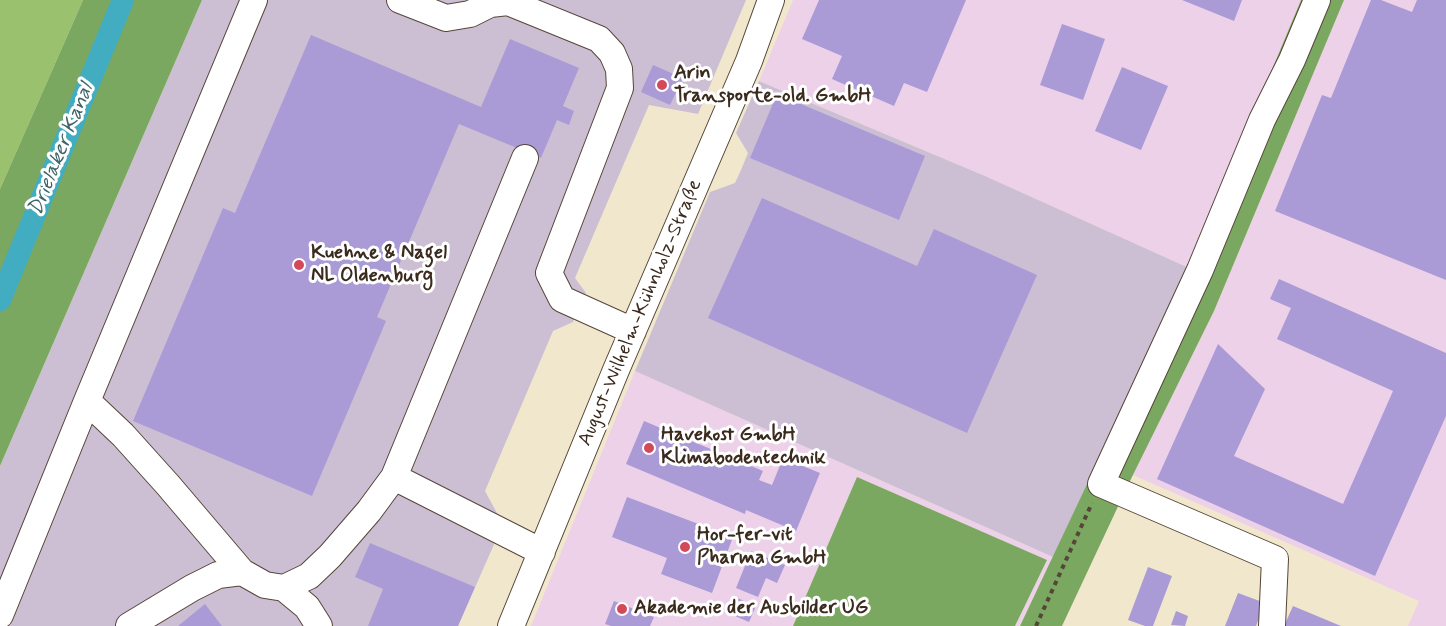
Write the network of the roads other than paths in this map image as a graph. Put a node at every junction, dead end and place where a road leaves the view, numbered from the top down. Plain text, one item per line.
1 (254, 0) edge
2 (400, 0) edge
3 (771, 0) edge
4 (1317, 0) edge
5 (525, 158) dead end
6 (633, 331) junction
7 (87, 401) junction
8 (394, 477) junction
9 (542, 552) junction
10 (242, 572) junction
11 (284, 588) junction
12 (0, 615) edge
13 (129, 626) edge
14 (319, 626) edge
15 (511, 626) edge
16 (1272, 626) edge

1 - 7 street
2 - 6 street
3 - 6 street, August-Wilhelm-Kühnholz-Straße
4 - 16 street
5 - 8 street
6 - 9 street, August-Wilhelm-Kühnholz-Straße
7 - 10 street
7 - 12 street
8 - 9 street
8 - 11 street
9 - 15 street, August-Wilhelm-Kühnholz-Straße
10 - 11 street
10 - 13 street
11 - 14 street

